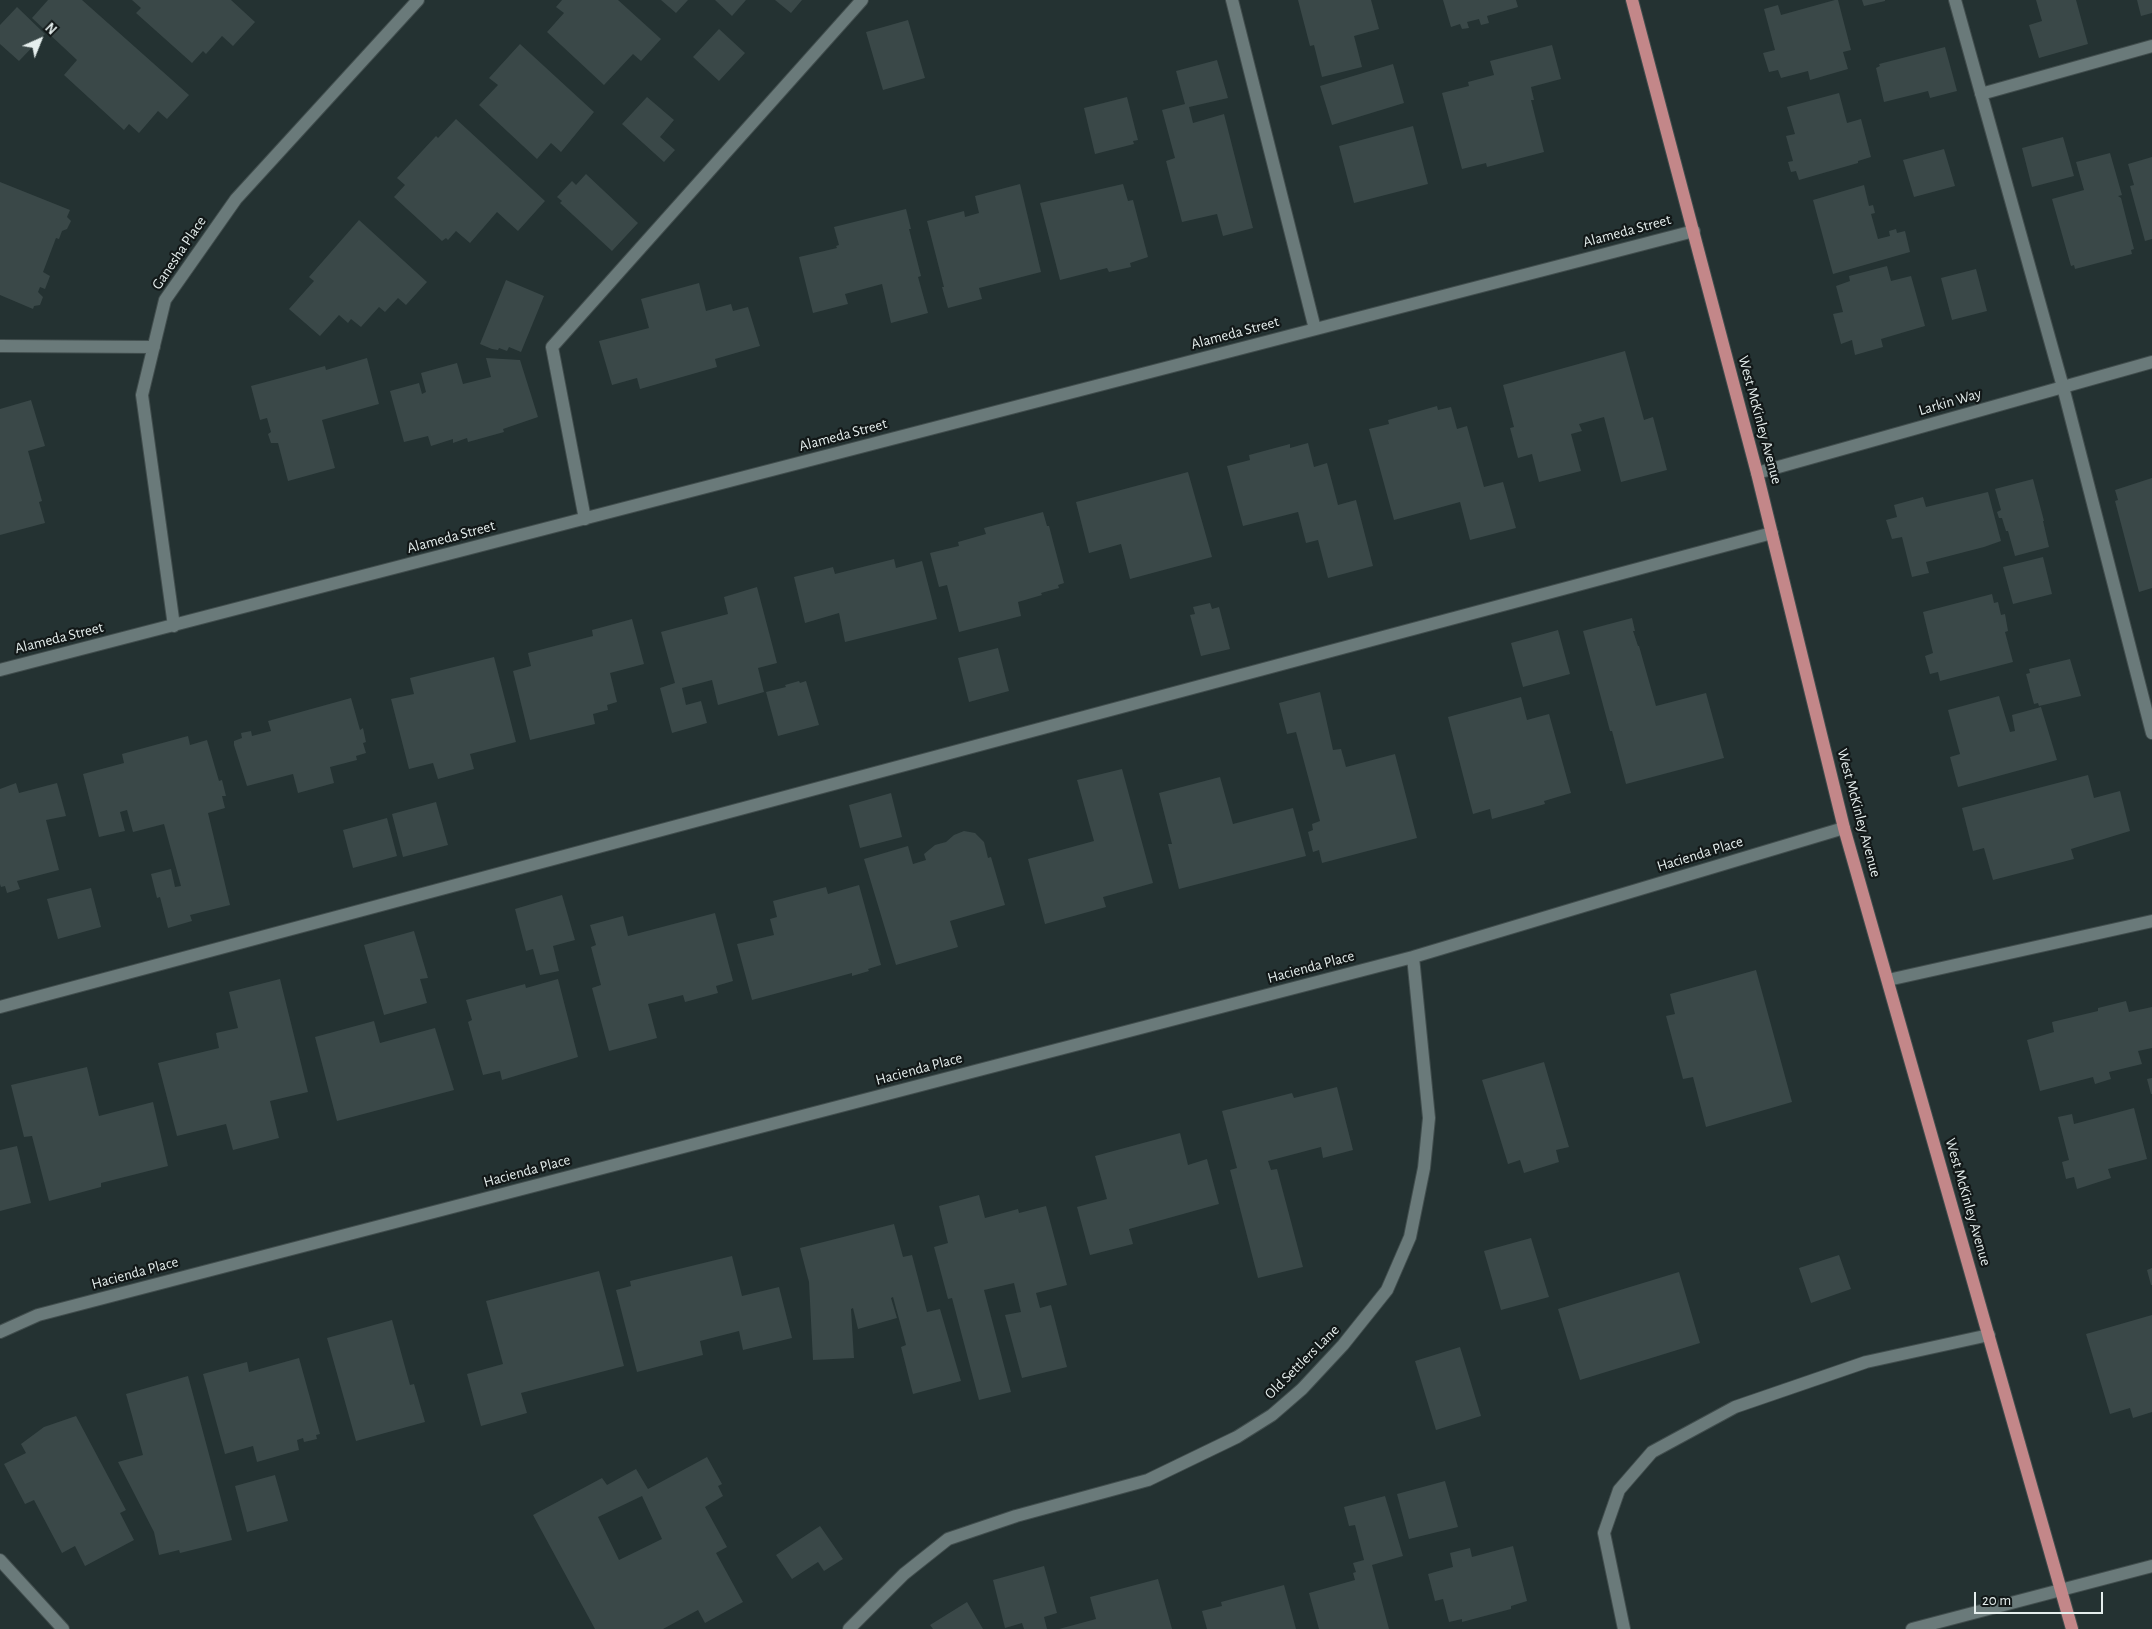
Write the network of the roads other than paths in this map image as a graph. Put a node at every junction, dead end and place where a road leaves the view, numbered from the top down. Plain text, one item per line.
1 (418, 0) edge
2 (862, 0) edge
3 (1232, 0) edge
4 (1632, 0) edge
5 (1955, 0) edge
6 (2152, 46) edge
7 (1981, 94) junction
8 (1694, 231) junction
9 (1315, 329) junction
10 (0, 346) edge
11 (154, 347) junction
12 (2152, 362) edge
13 (2063, 387) junction
14 (1757, 473) junction
15 (585, 519) junction
16 (1772, 532) junction
17 (174, 626) junction
18 (0, 670) edge
19 (2152, 733) edge
20 (1844, 828) junction
21 (2152, 921) edge
22 (1412, 957) junction
23 (1888, 980) junction
24 (0, 1006) edge
25 (0, 1332) edge
26 (1989, 1335) junction
27 (0, 1560) edge
28 (2152, 1566) edge
29 (2062, 1590) junction
30 (63, 1629) edge
31 (849, 1629) edge
32 (1624, 1629) edge
33 (1912, 1629) edge
34 (2072, 1629) edge

1 - 11 street, Ganesha Place
2 - 15 street
3 - 9 street
4 - 8 main road, West McKinley Avenue
5 - 7 street
6 - 7 street
7 - 13 street
8 - 9 street, Alameda Street
8 - 14 main road, West McKinley Avenue
9 - 15 street, Alameda Street
10 - 11 street
11 - 17 street, Ganesha Place
12 - 13 street, Larkin Way
13 - 14 street, Larkin Way
13 - 19 street
14 - 16 main road, West McKinley Avenue
15 - 17 street, Alameda Street
16 - 20 main road, West McKinley Avenue
16 - 24 street
17 - 18 street, Alameda Street
20 - 22 street, Hacienda Place
20 - 23 main road, West McKinley Avenue
21 - 23 street
22 - 25 street, Hacienda Place
22 - 31 street, Old Settlers Lane
23 - 26 main road, West McKinley Avenue
26 - 29 main road, West McKinley Avenue
26 - 32 street
27 - 30 street
28 - 29 street
29 - 33 street
29 - 34 main road, West McKinley Avenue

